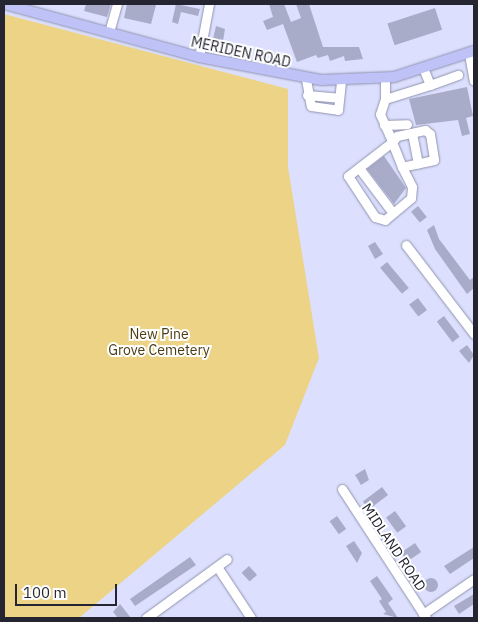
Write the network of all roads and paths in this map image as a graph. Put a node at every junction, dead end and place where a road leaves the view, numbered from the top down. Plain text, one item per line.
1 (4, 4) edge
2 (117, 4) edge
3 (209, 4) edge
4 (109, 32) junction
5 (471, 52) edge
6 (199, 58) junction
7 (424, 70) junction
8 (458, 75) dead end
9 (306, 78) junction
10 (385, 79) junction
11 (474, 80) edge
12 (341, 81) junction
13 (430, 85) junction
14 (385, 99) junction
15 (384, 124) junction
16 (407, 124) dead end
17 (412, 133) junction
18 (392, 142) junction
19 (418, 163) junction
20 (402, 167) junction
21 (359, 168) junction
22 (394, 213) junction
23 (406, 245) dead end
24 (474, 334) edge
25 (342, 489) dead end
26 (227, 559) dead end
27 (218, 568) junction
28 (474, 579) edge
29 (424, 616) edge
30 (146, 618) edge
31 (251, 618) edge

1 - 4 main road, MERIDEN ROAD
2 - 4 street
3 - 6 street
4 - 6 main road, MERIDEN ROAD
5 - 7 main road, MERIDEN ROAD
5 - 11 street
6 - 9 main road, MERIDEN ROAD
7 - 10 main road, MERIDEN ROAD
7 - 13 street
8 - 13 street
9 - 12 main road, MERIDEN ROAD
9 - 12 street
10 - 12 main road, MERIDEN ROAD
10 - 14 street
13 - 14 street
14 - 15 street
15 - 16 street
15 - 18 street
17 - 18 street
17 - 19 street
17 - 19 street
18 - 20 street
18 - 21 street
19 - 20 street
20 - 22 street
21 - 22 street
21 - 22 street
23 - 24 street
25 - 29 street, MIDLAND ROAD
26 - 27 street
27 - 30 street
27 - 31 street
28 - 29 street

